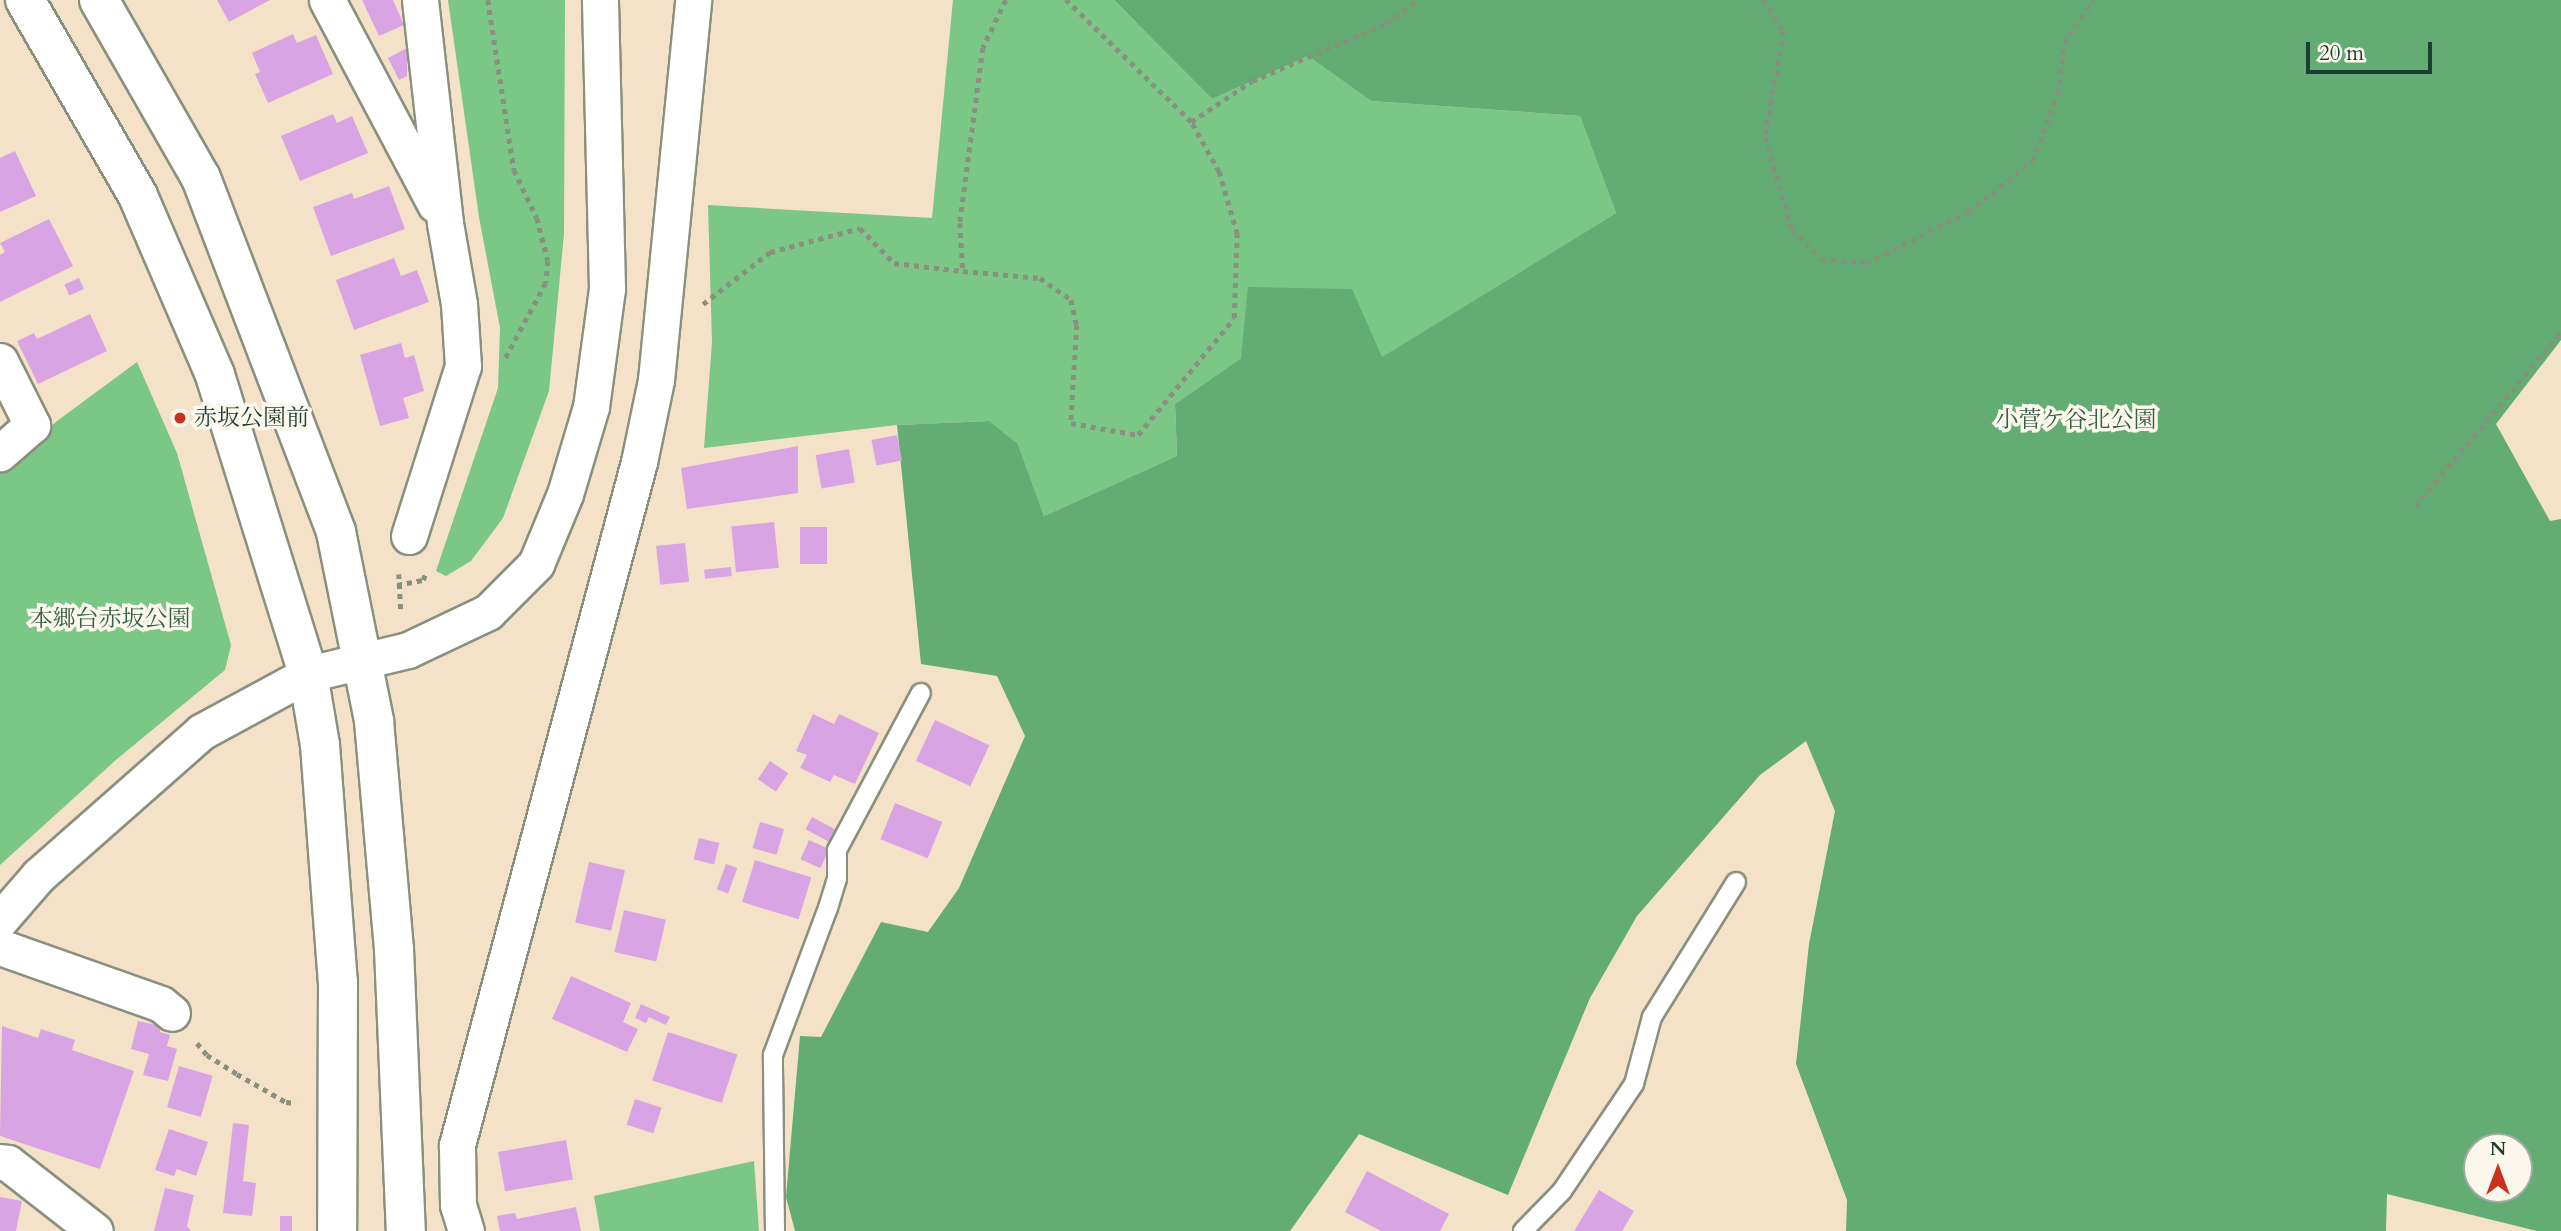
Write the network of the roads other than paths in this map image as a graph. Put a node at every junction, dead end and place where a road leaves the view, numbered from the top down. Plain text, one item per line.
1 (25, 0) edge
2 (99, 0) edge
3 (327, 0) edge
4 (420, 0) edge
5 (600, 0) edge
6 (693, 0) edge
7 (445, 223) junction
8 (0, 360) edge
9 (0, 453) edge
10 (405, 550) road end
11 (359, 663) junction
12 (308, 674) junction
13 (921, 693) dead end
14 (1735, 882) dead end
15 (0, 920) edge
16 (0, 947) edge
17 (182, 1025) road end
18 (0, 1163) edge
19 (95, 1231) edge
20 (337, 1231) edge
21 (406, 1231) edge
22 (466, 1231) edge
23 (775, 1231) edge
24 (1523, 1231) edge

1 - 12 street
2 - 11 street
3 - 7 street
4 - 7 street
5 - 11 street
6 - 22 street
7 - 10 street
8 - 9 street
11 - 12 street
11 - 21 street
12 - 15 street
12 - 20 street
13 - 23 lane
14 - 24 lane
16 - 17 street
18 - 19 street

